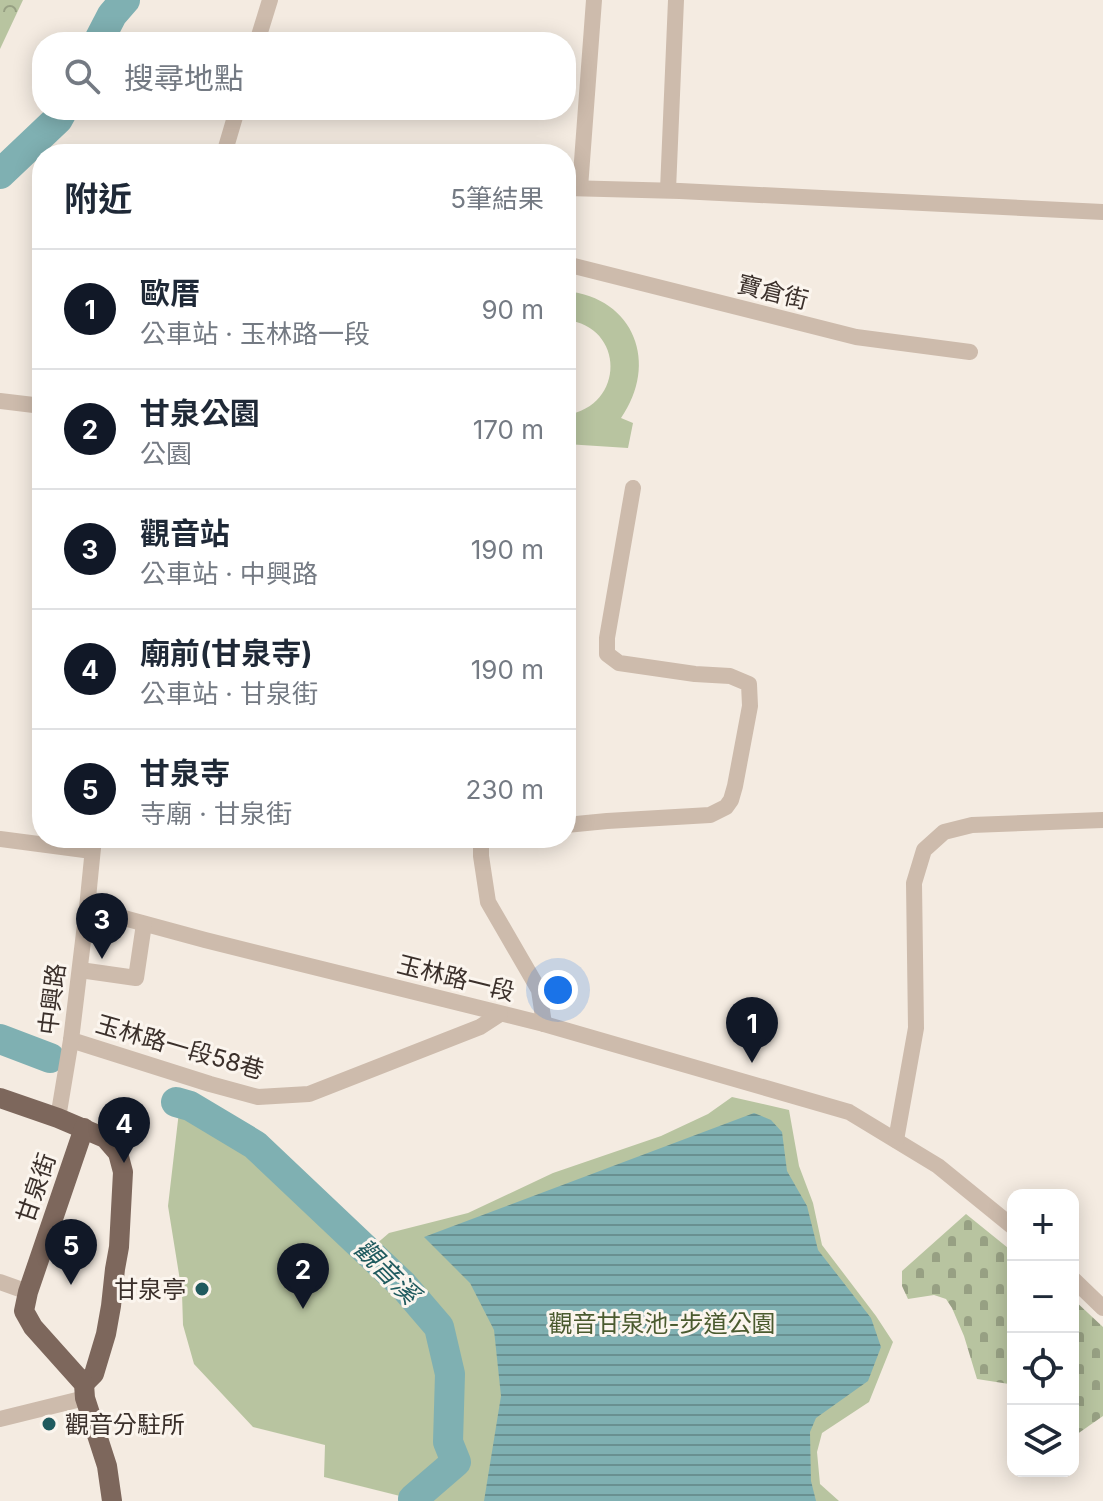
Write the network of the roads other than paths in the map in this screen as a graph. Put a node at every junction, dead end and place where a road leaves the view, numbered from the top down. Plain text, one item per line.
1 (270, 0) edge
2 (594, 0) edge
3 (676, 0) edge
4 (260, 32) edge
5 (234, 120) edge
6 (227, 144) edge
7 (576, 161) edge
8 (576, 188) edge
9 (668, 190) junction
10 (1103, 212) edge
11 (576, 267) edge
12 (970, 352) dead end
13 (0, 401) edge
14 (32, 405) edge
15 (633, 488) dead end
16 (1103, 820) edge
17 (576, 824) edge
18 (0, 839) edge
19 (32, 841) edge
20 (93, 848) edge
21 (481, 848) edge
22 (87, 908) junction
23 (144, 924) junction
24 (80, 970) junction
25 (500, 1014) junction
26 (544, 1024) junction
27 (71, 1040) junction
28 (0, 1098) edge
29 (58, 1118) junction
30 (84, 1128) junction
31 (896, 1140) junction
32 (1007, 1222) edge
33 (0, 1282) edge
34 (1079, 1285) edge
35 (28, 1292) junction
36 (1103, 1308) edge
37 (85, 1391) junction
38 (0, 1419) edge
39 (112, 1501) edge

1 - 4 street
2 - 7 street
3 - 9 street
5 - 6 street
8 - 9 street
9 - 10 street
11 - 12 street, 寶倉街
13 - 14 street
15 - 17 street
16 - 31 street
18 - 19 street
20 - 22 street, 中興路
21 - 26 street
22 - 23 street, 玉林路一段
22 - 24 street, 中興路
23 - 24 street
23 - 25 street, 玉林路一段
24 - 27 street, 中興路
25 - 26 street, 玉林路一段
25 - 27 street, 玉林路一段58巷
26 - 31 street, 玉林路一段
27 - 29 street, 中興路
28 - 29 main road
29 - 30 main road
30 - 35 main road, 甘泉街
30 - 37 main road
31 - 32 street, 玉林路一段
33 - 35 street
34 - 36 street
35 - 37 main road, 甘泉街
37 - 38 street
37 - 39 main road, 甘泉街

